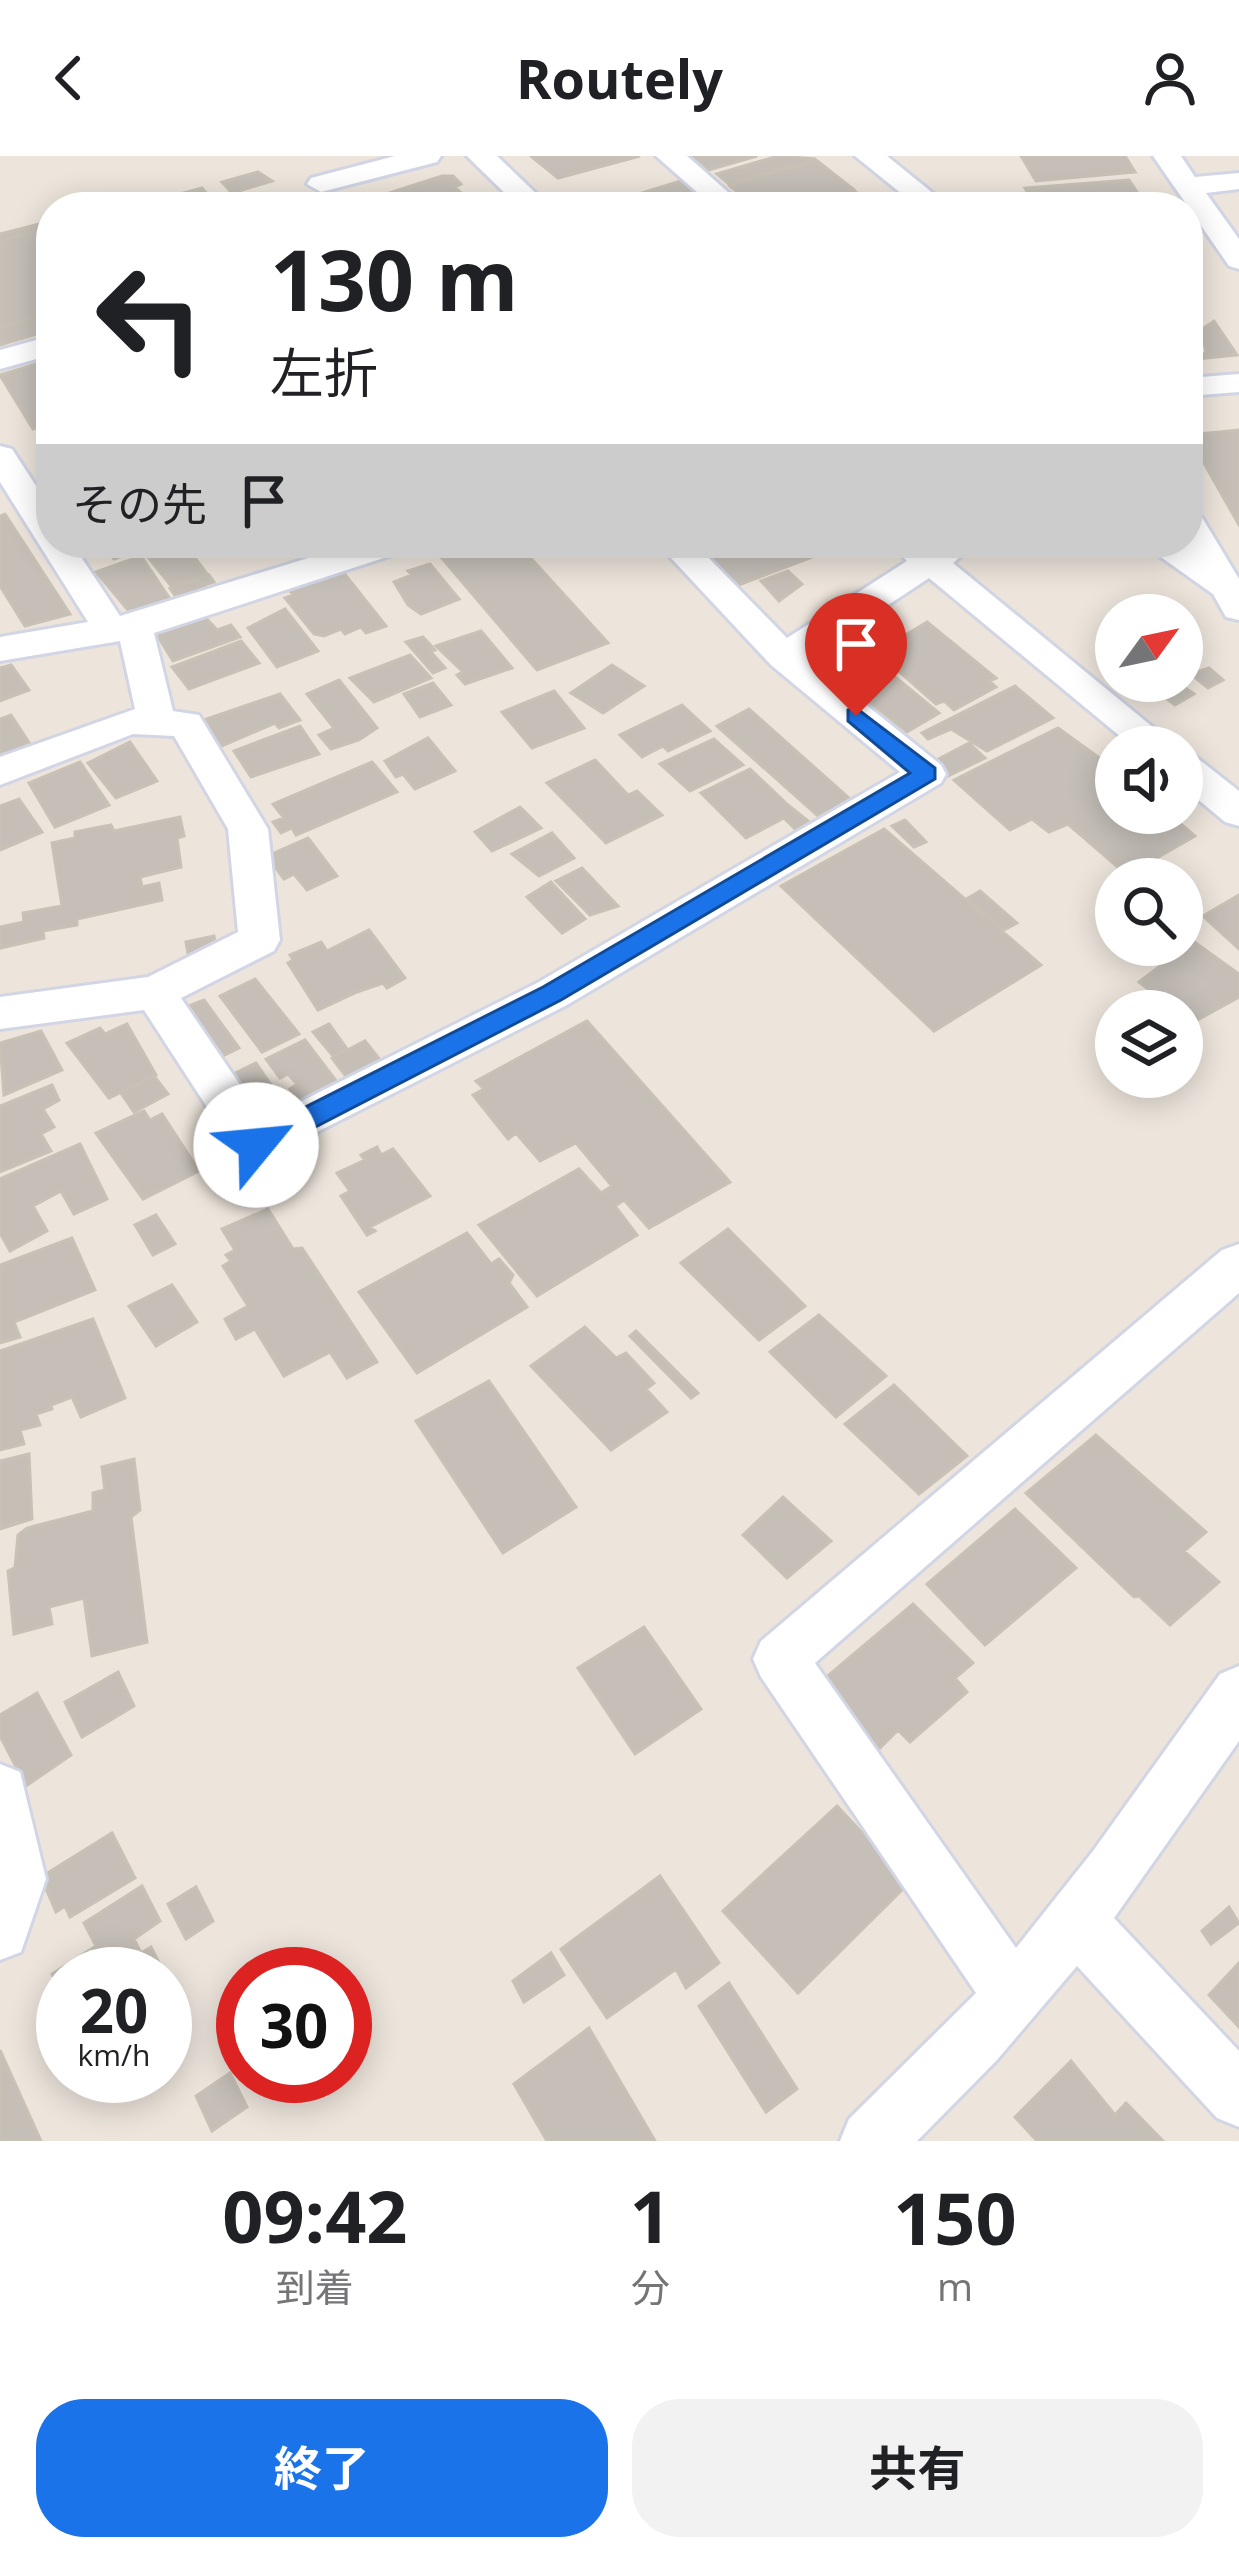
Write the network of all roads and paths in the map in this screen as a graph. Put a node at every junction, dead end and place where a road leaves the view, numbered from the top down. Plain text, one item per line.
1 (427, 156) edge
2 (482, 156) edge
3 (670, 156) edge
4 (868, 156) edge
5 (1167, 156) edge
6 (1239, 182) edge
7 (1187, 186) junction
8 (329, 192) edge
9 (520, 192) edge
10 (713, 192) edge
11 (916, 192) edge
12 (1191, 192) edge
13 (1203, 209) edge
14 (1239, 260) edge
15 (36, 349) edge
16 (0, 360) edge
17 (1239, 383) edge
18 (1203, 387) edge
19 (0, 456) edge
20 (36, 513) edge
21 (1203, 547) edge
22 (67, 558) edge
23 (346, 558) edge
24 (688, 558) edge
25 (921, 558) edge
26 (941, 558) edge
27 (1178, 558) edge
28 (1233, 600) edge
29 (123, 629) junction
30 (0, 649) edge
31 (784, 657) junction
32 (157, 723) junction
33 (1134, 726) edge
34 (0, 772) edge
35 (1203, 783) edge
36 (1239, 812) edge
37 (155, 992) junction
38 (0, 1013) edge
39 (1239, 1264) edge
40 (1239, 1694) edge
41 (0, 1792) edge
42 (1078, 1922) junction
43 (0, 1931) edge
44 (1014, 1996) junction
45 (1239, 2096) edge
46 (871, 2141) edge

1 - 8 street
2 - 9 street
3 - 10 street
4 - 11 street
5 - 7 street
6 - 7 street
7 - 12 street
13 - 14 street
15 - 16 street
17 - 18 street
19 - 20 street
21 - 28 street
22 - 29 street
23 - 29 street
24 - 31 street
25 - 31 street
26 - 33 street
27 - 28 street
29 - 30 street
29 - 32 street
31 - 37 street
32 - 34 street
32 - 37 street
35 - 36 street
37 - 38 street
39 - 44 street
40 - 42 street
41 - 43 street
42 - 44 street
42 - 45 street
44 - 46 street

